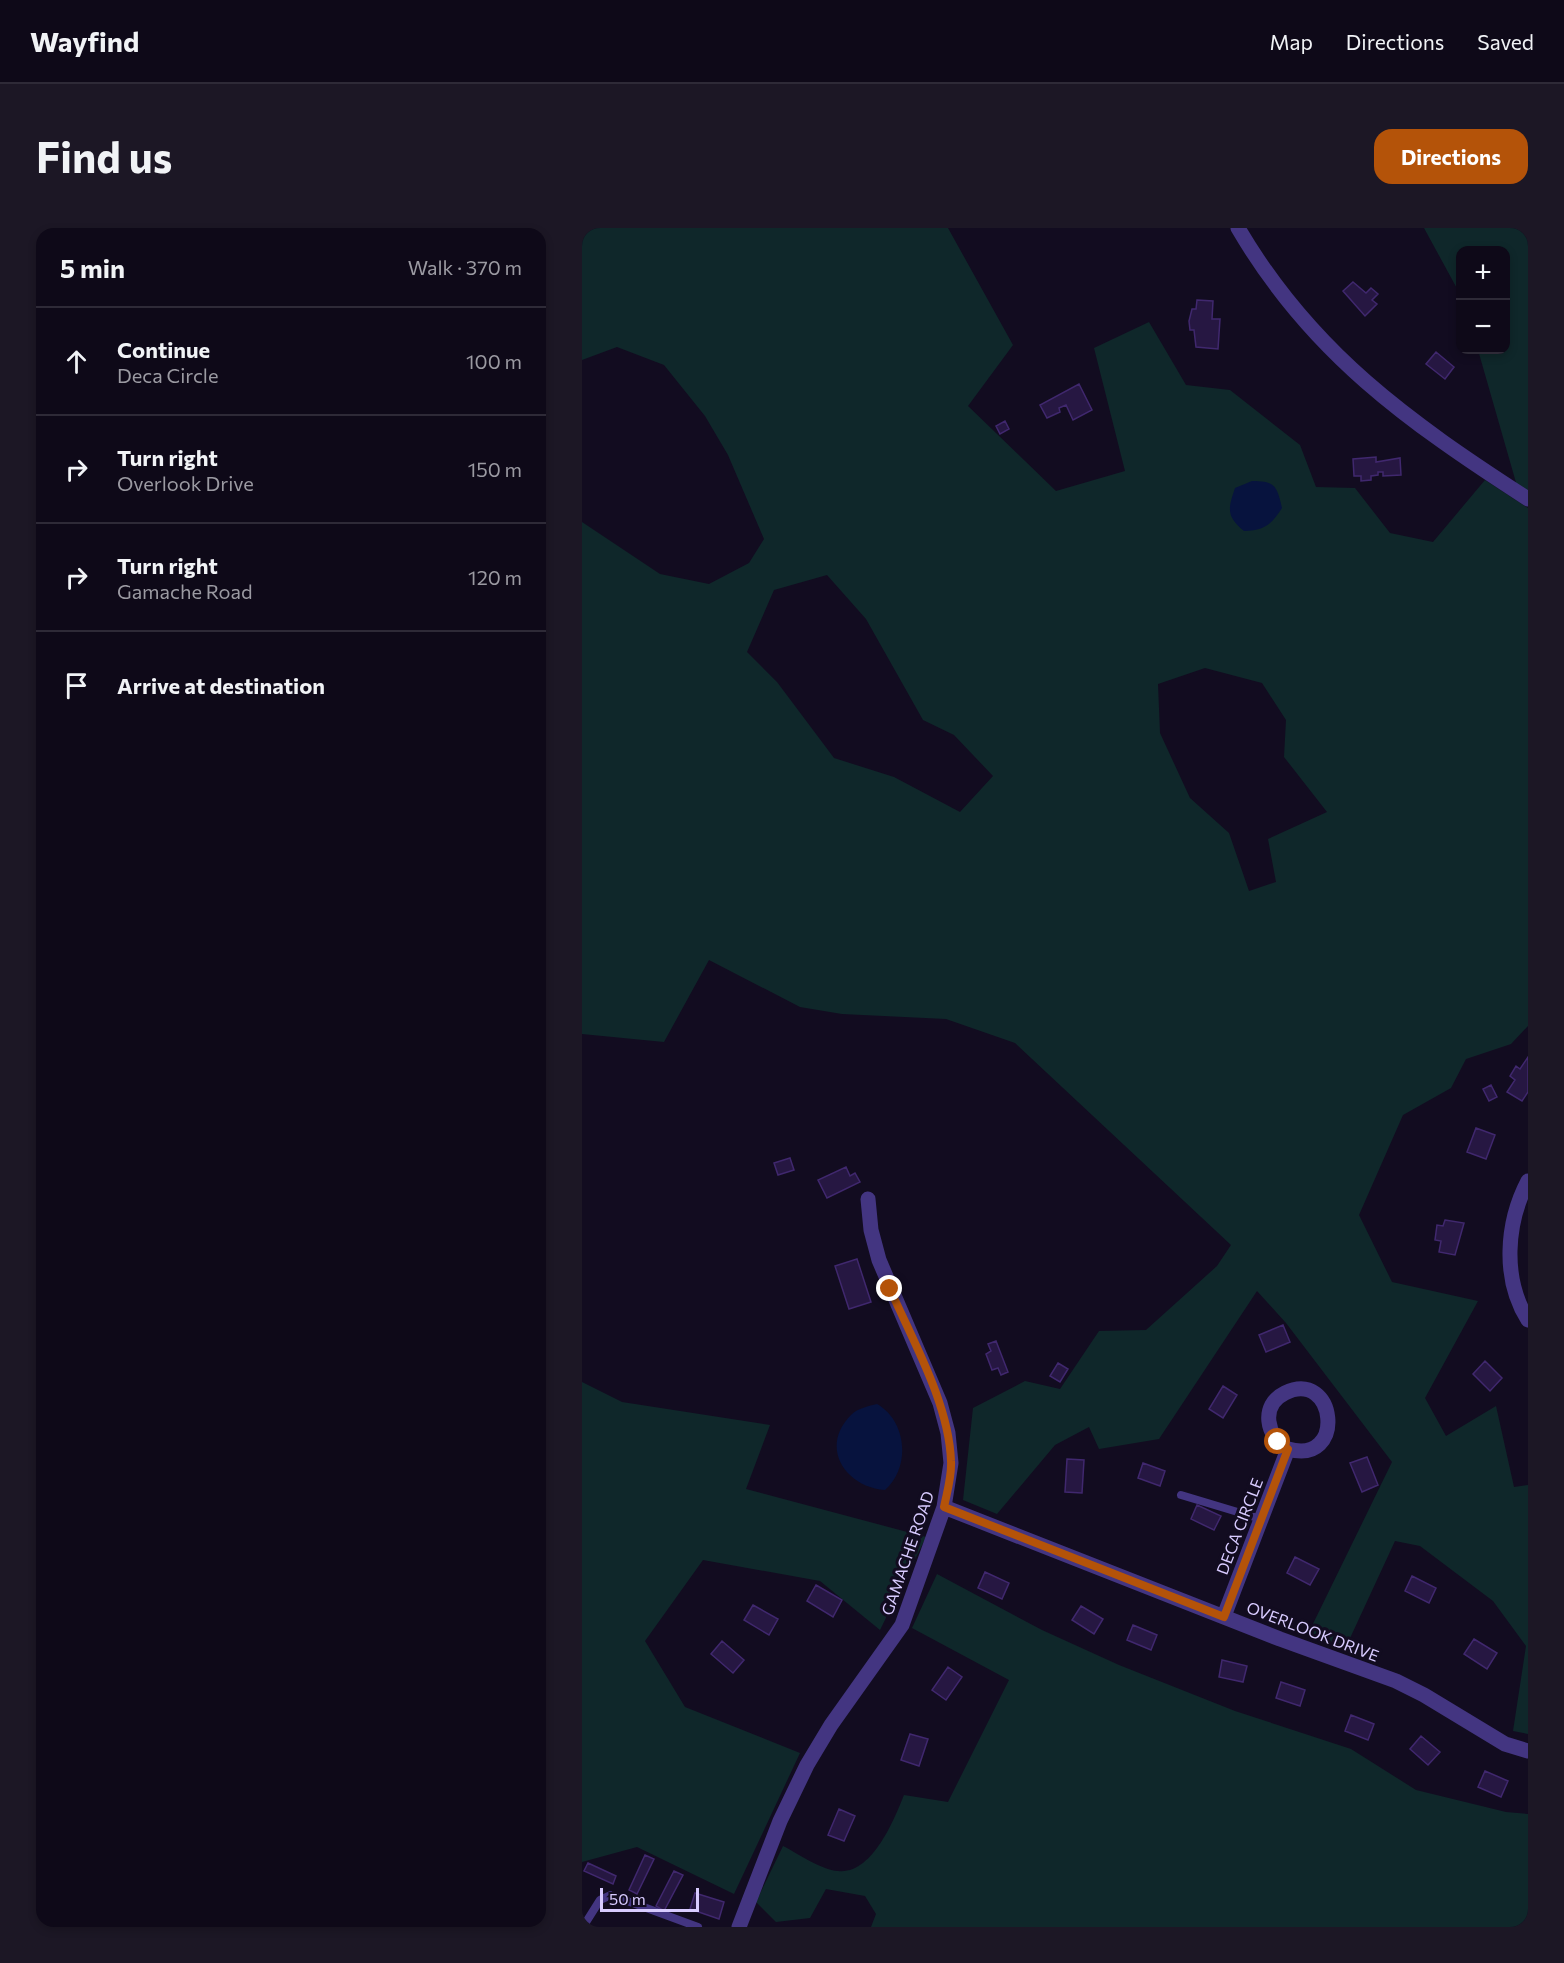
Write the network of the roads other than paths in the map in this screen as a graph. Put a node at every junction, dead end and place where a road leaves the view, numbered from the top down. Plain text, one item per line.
1 (1238, 228) edge
2 (1528, 499) edge
3 (1528, 1181) edge
4 (868, 1199) dead end
5 (1528, 1320) edge
6 (1288, 1449) junction
7 (1181, 1495) dead end
8 (944, 1507) junction
9 (1261, 1519) junction
10 (1224, 1617) junction
11 (1528, 1751) edge
12 (583, 1927) edge
13 (698, 1927) edge
14 (740, 1927) edge

1 - 2 street
3 - 5 street
4 - 8 street, GAMACHE ROAD
6 - 6 street
6 - 9 street, DECA CIRCLE
7 - 9 lane
8 - 10 street, OVERLOOK DRIVE
8 - 14 street, GAMACHE ROAD
9 - 10 street, DECA CIRCLE
10 - 11 street, OVERLOOK DRIVE
12 - 13 lane

